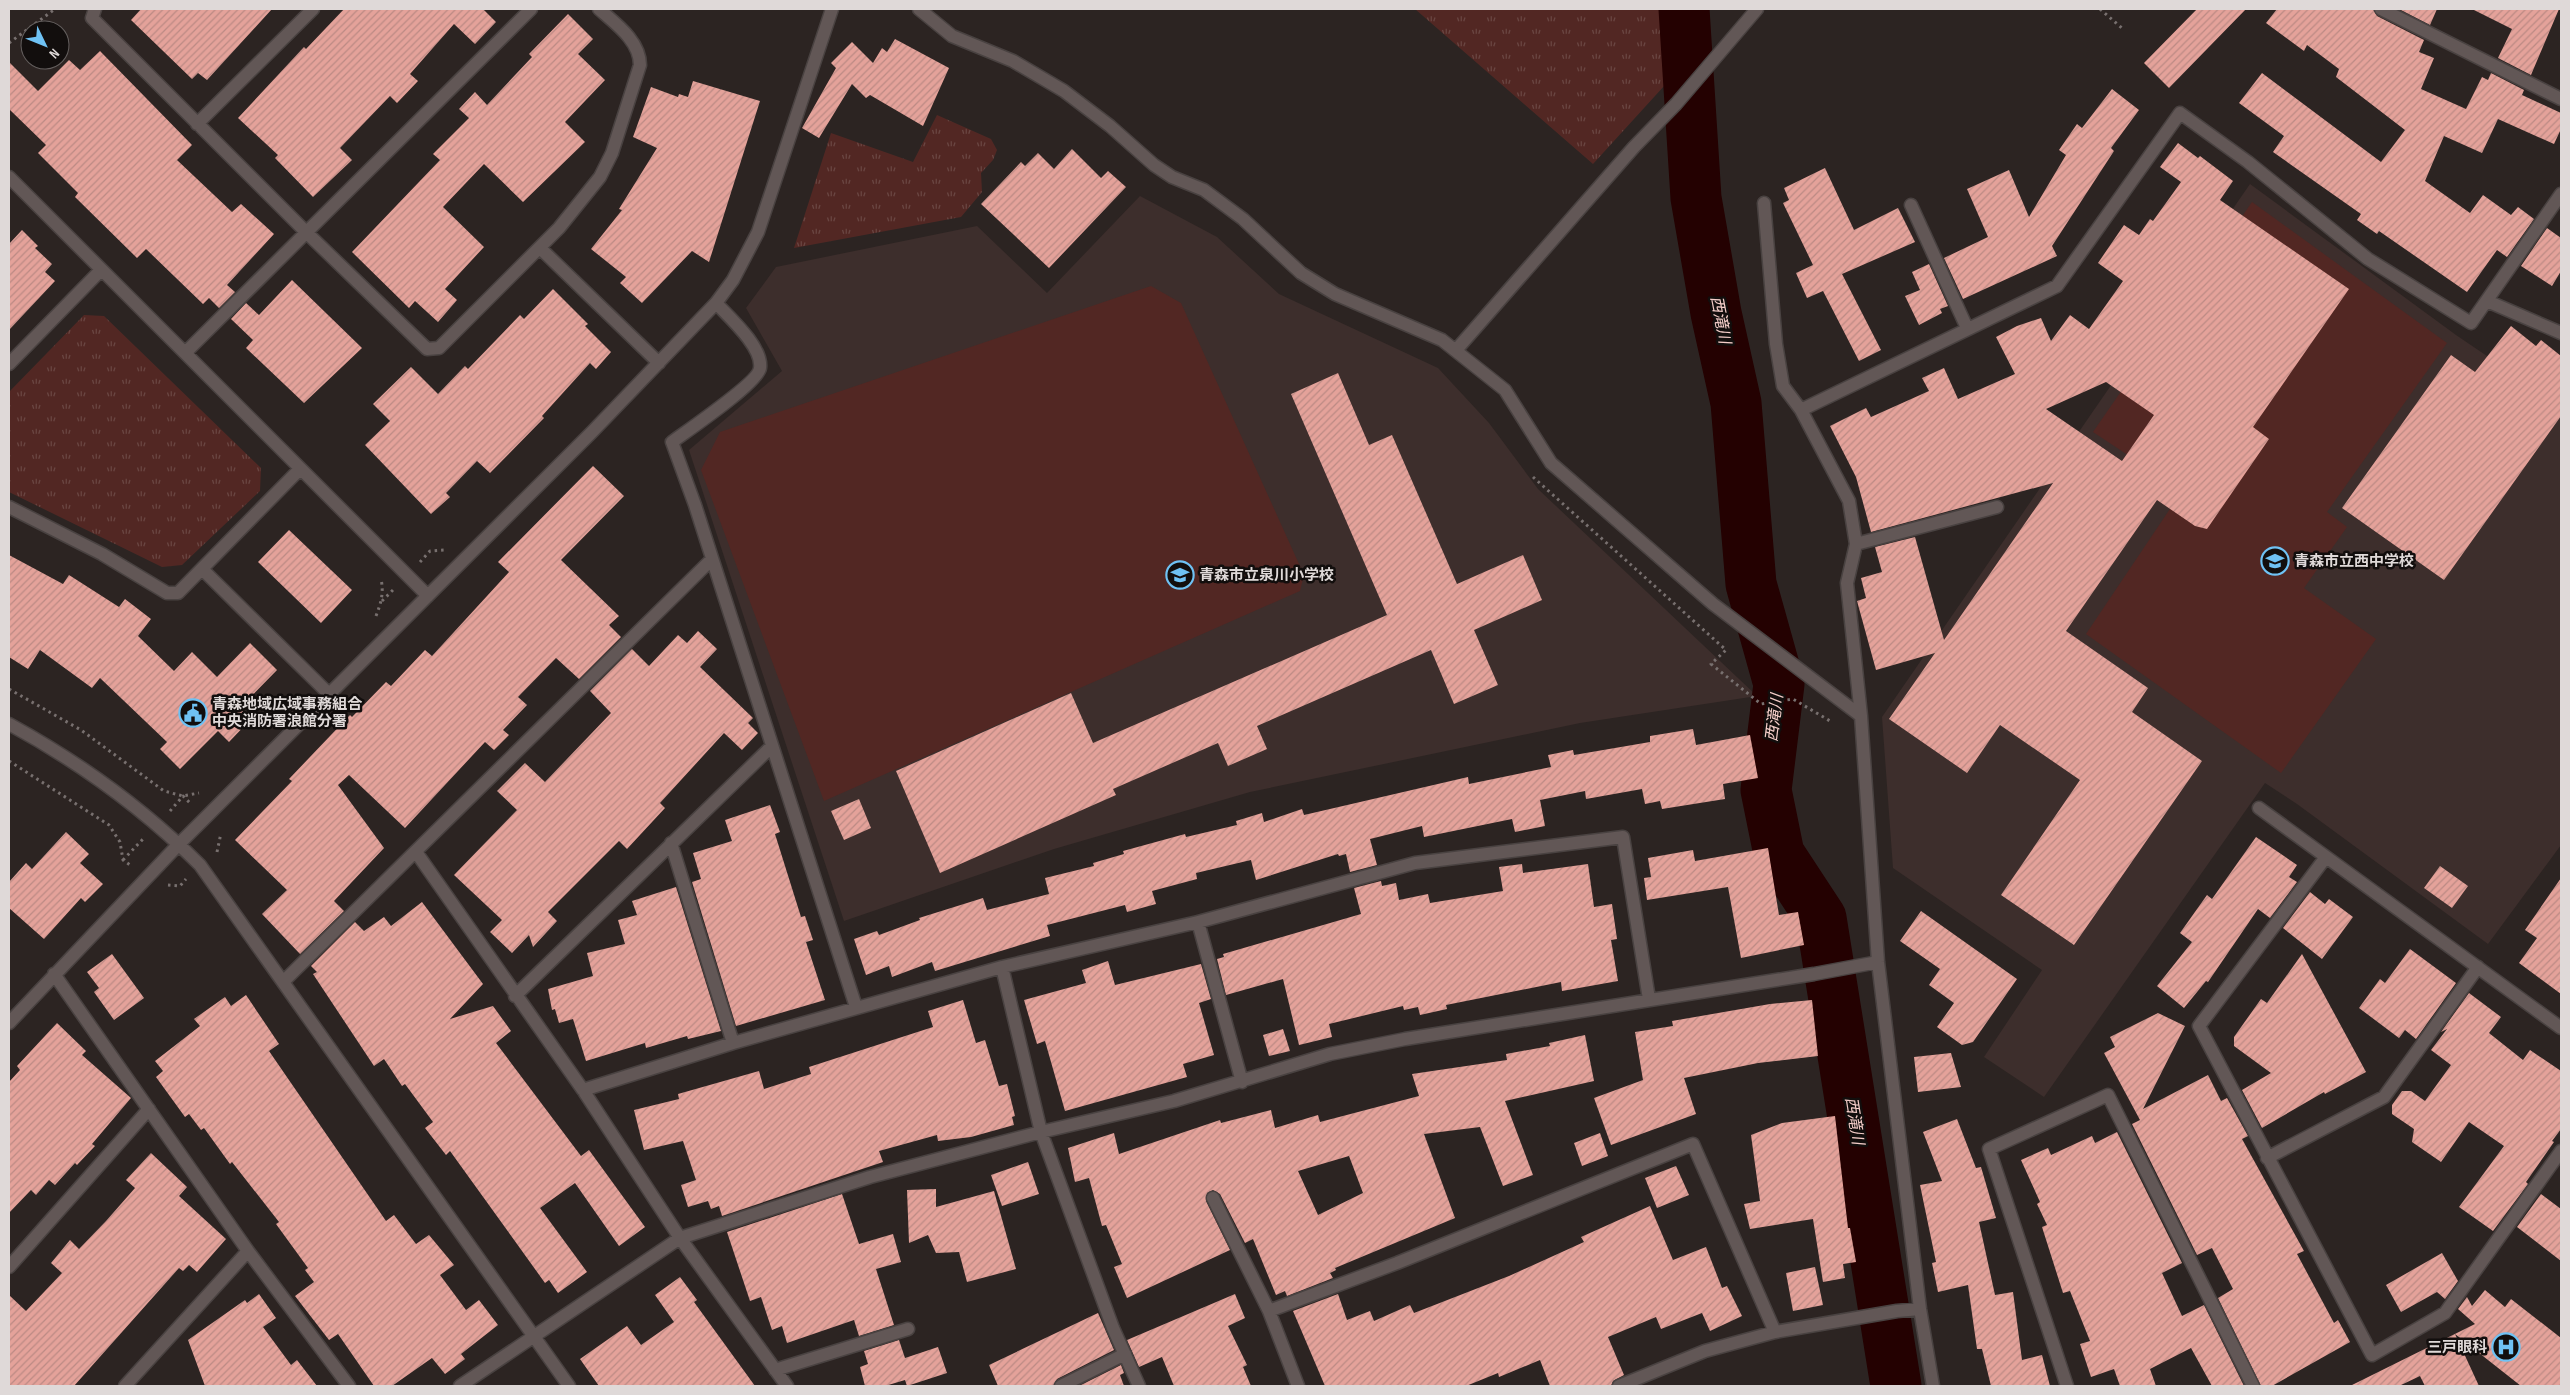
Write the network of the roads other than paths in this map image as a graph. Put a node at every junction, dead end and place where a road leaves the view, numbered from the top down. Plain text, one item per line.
1 (95, 9) edge
2 (313, 9) edge
3 (531, 9) edge
4 (599, 9) edge
5 (832, 9) edge
6 (919, 9) edge
7 (1757, 9) edge
8 (2381, 9) edge
9 (2561, 100) edge
10 (198, 124) junction
11 (9, 177) edge
12 (2561, 194) edge
13 (1764, 203) dead end
14 (1911, 205) dead end
15 (307, 233) junction
16 (540, 248) junction
17 (101, 270) junction
18 (2487, 301) junction
19 (716, 303) junction
20 (1967, 328) junction
21 (2561, 333) edge
22 (1457, 349) junction
23 (185, 353) junction
24 (659, 363) junction
25 (9, 364) edge
26 (1801, 410) junction
27 (300, 470) junction
28 (9, 507) edge
29 (1998, 507) dead end
30 (1856, 544) junction
31 (712, 559) junction
32 (202, 568) junction
33 (428, 596) junction
34 (329, 694) junction
35 (1861, 716) junction
36 (9, 724) edge
37 (772, 746) junction
38 (2259, 808) dead end
39 (671, 843) junction
40 (179, 844) junction
41 (416, 852) junction
42 (2326, 857) junction
43 (1198, 922) junction
44 (1878, 962) junction
45 (1002, 967) junction
46 (2478, 967) junction
47 (54, 974) junction
48 (284, 981) junction
49 (515, 996) junction
50 (1649, 999) junction
51 (856, 1008) junction
52 (9, 1023) edge
53 (2561, 1028) edge
54 (733, 1043) junction
55 (1242, 1082) junction
56 (583, 1090) junction
57 (149, 1109) junction
58 (1042, 1132) junction
59 (2561, 1151) edge
60 (2267, 1158) junction
61 (1213, 1198) dead end
62 (680, 1238) junction
63 (248, 1251) junction
64 (9, 1267) edge
65 (1920, 1309) junction
66 (1269, 1311) junction
67 (908, 1329) dead end
68 (1775, 1332) junction
69 (534, 1338) junction
70 (1125, 1354) junction
71 (775, 1370) junction
72 (125, 1386) edge
73 (349, 1386) edge
74 (460, 1386) edge
75 (569, 1386) edge
76 (787, 1386) edge
77 (1061, 1386) edge
78 (1139, 1386) edge
79 (1298, 1386) edge
80 (1620, 1386) edge
81 (1933, 1386) edge
82 (2067, 1386) edge
83 (2253, 1386) edge

1 - 10 street
2 - 10 street
3 - 15 street
4 - 16 street
5 - 19 street
6 - 22 street
7 - 22 street
8 - 9 street
10 - 15 street
11 - 17 street
12 - 18 street
13 - 26 street
14 - 20 street
15 - 16 street
15 - 23 street
16 - 24 street
17 - 23 street
17 - 25 street
18 - 20 street
18 - 21 street
19 - 24 street
19 - 31 street
20 - 26 street
22 - 35 street
23 - 27 street
24 - 33 street
26 - 30 street
27 - 32 street
27 - 33 street
28 - 32 street
29 - 30 street
30 - 35 street
31 - 37 street
31 - 41 street
32 - 34 street
33 - 34 street
34 - 40 street
35 - 44 street
36 - 40 street
37 - 39 street
37 - 51 street
38 - 42 street
39 - 49 street
39 - 54 street
40 - 47 street
40 - 48 street
41 - 48 street
41 - 49 street
42 - 46 street
42 - 60 street
43 - 45 street
43 - 50 street
43 - 55 street
44 - 50 street
44 - 65 street
45 - 51 street
45 - 58 street
46 - 53 street
46 - 60 street
47 - 52 street
47 - 57 street
48 - 69 street
49 - 56 street
50 - 55 street
51 - 54 street
54 - 56 street
55 - 58 street
56 - 62 street
57 - 63 street
57 - 64 street
58 - 62 street
58 - 70 street
59 - 60 street
61 - 66 street
62 - 69 street
62 - 71 street
63 - 72 street
63 - 73 street
65 - 68 street
65 - 81 street
66 - 68 street
66 - 79 street
67 - 71 street
68 - 80 street
69 - 74 street
69 - 75 street
70 - 77 street
70 - 78 street
71 - 76 street
82 - 83 street

